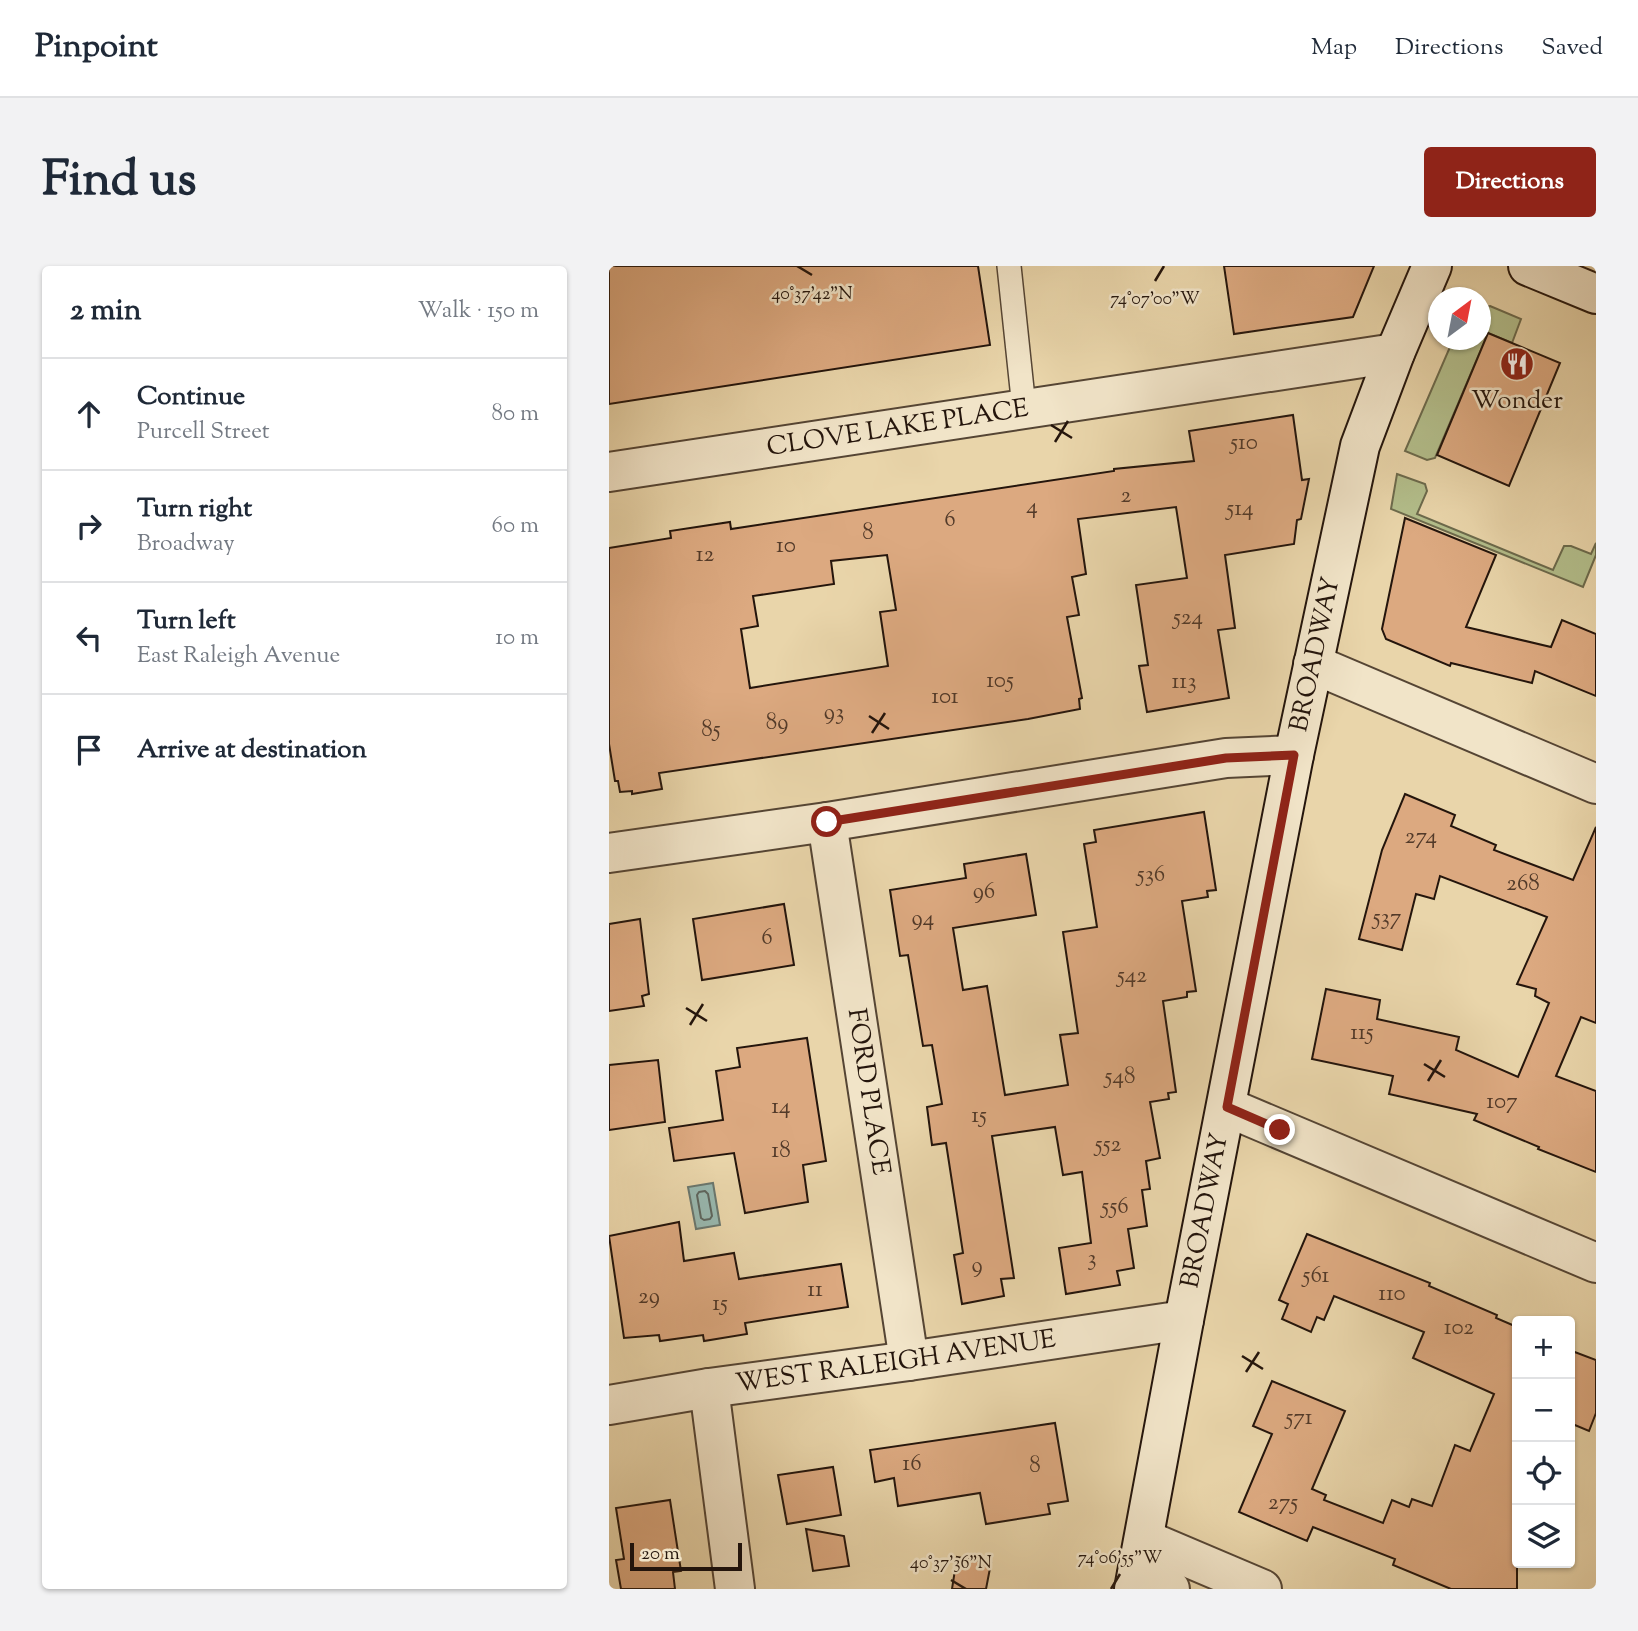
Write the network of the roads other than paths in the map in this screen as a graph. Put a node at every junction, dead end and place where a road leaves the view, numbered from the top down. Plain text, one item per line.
1 (1009, 266) edge
2 (1432, 266) edge
3 (1528, 266) edge
4 (1596, 294) edge
5 (1395, 353) junction
6 (1024, 408) junction
7 (609, 472) edge
8 (1313, 664) junction
9 (1294, 755) junction
10 (1596, 784) edge
11 (827, 822) junction
12 (609, 853) edge
13 (1227, 1107) junction
14 (1596, 1263) edge
15 (1184, 1320) junction
16 (909, 1361) junction
17 (709, 1388) junction
18 (609, 1405) edge
19 (1146, 1573) edge
20 (735, 1589) edge
21 (1262, 1589) edge

1 - 6 lane
2 - 5 street, BROADWAY
3 - 4 street
5 - 6 street, CLOVE LAKE PLACE
5 - 8 street, BROADWAY
6 - 7 street, CLOVE LAKE PLACE
8 - 9 street, BROADWAY
8 - 10 street
9 - 11 street
9 - 13 street, BROADWAY
11 - 12 street
11 - 16 street, FORD PLACE
13 - 14 street
13 - 15 street, BROADWAY
15 - 16 street, WEST RALEIGH AVENUE
15 - 19 street, BROADWAY
16 - 17 street, WEST RALEIGH AVENUE
17 - 18 street, WEST RALEIGH AVENUE
17 - 20 street
19 - 21 street

